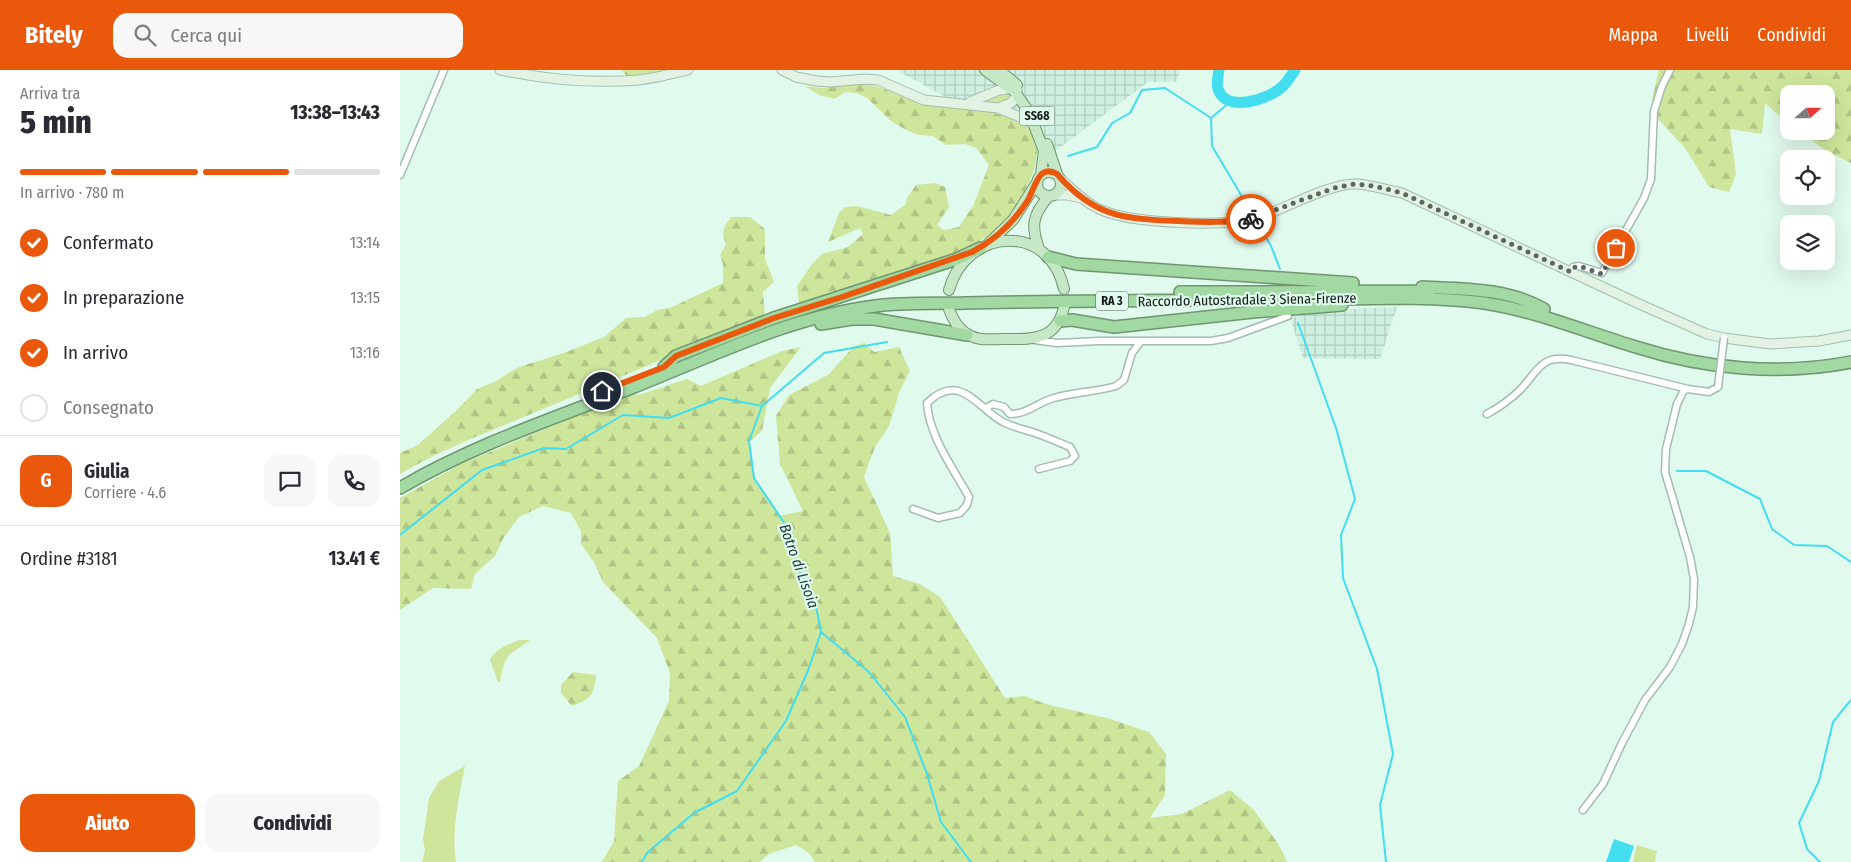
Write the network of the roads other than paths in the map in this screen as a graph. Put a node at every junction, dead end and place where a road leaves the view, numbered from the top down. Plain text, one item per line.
1 (444, 70) edge
2 (500, 70) edge
3 (688, 70) edge
4 (782, 70) edge
5 (986, 70) edge
6 (998, 70) edge
7 (1670, 70) edge
8 (1014, 90) junction
9 (987, 95) junction
10 (966, 104) junction
11 (998, 108) junction
12 (1037, 124) junction
13 (400, 174) edge
14 (1041, 174) junction
15 (1059, 176) junction
16 (1036, 184) junction
17 (1051, 196) junction
18 (1082, 199) junction
19 (983, 247) junction
20 (1044, 253) junction
21 (1571, 272) junction
22 (1064, 289) dead end
23 (949, 290) dead end
24 (1064, 307) dead end
25 (949, 309) dead end
26 (1544, 309) junction
27 (1288, 316) dead end
28 (1058, 325) junction
29 (967, 335) junction
30 (1598, 335) junction
31 (1851, 335) edge
32 (1724, 338) junction
33 (1030, 339) junction
34 (1141, 341) junction
35 (1064, 342) junction
36 (1851, 355) edge
37 (1851, 362) edge
38 (664, 367) junction
39 (633, 387) junction
40 (1688, 389) junction
41 (986, 408) junction
42 (1487, 414) dead end
43 (1039, 468) dead end
44 (400, 480) edge
45 (400, 488) edge
46 (913, 509) dead end
47 (1583, 810) dead end

1 - 13 street
2 - 3 main road
4 - 10 main road
5 - 8 main road, SS68
5 - 9 main road
6 - 8 main road
6 - 12 main road, SS68
7 - 21 street
8 - 9 main road
8 - 11 main road
8 - 12 main road, SS68
9 - 10 main road
10 - 11 main road
11 - 12 main road
12 - 14 main road, SS68
12 - 15 main road, SS68
14 - 15 main road
14 - 16 main road, SS68
15 - 17 main road
15 - 18 main road
16 - 17 main road
16 - 19 main road
17 - 18 main road
17 - 20 main road
18 - 21 main road
19 - 20 main road
19 - 23 main road
19 - 38 highway
20 - 22 main road
20 - 26 highway
21 - 32 main road
24 - 28 main road
25 - 29 main road
26 - 36 highway, Raccordo Autostradale 3 Siena-Firenze / RA 3
26 - 38 highway, Raccordo Autostradale 3 Siena-Firenze / RA 3
27 - 34 street
28 - 30 highway
28 - 33 main road
28 - 35 street
29 - 33 main road
29 - 39 highway
30 - 37 highway, Raccordo Autostradale 3 Siena-Firenze / RA 3
30 - 39 highway, Raccordo Autostradale 3 Siena-Firenze / RA 3
31 - 32 main road
32 - 40 street, bridge
33 - 35 street
34 - 35 street
34 - 41 street
38 - 44 highway, Raccordo Autostradale 3 Siena-Firenze / RA 3
39 - 45 highway, Raccordo Autostradale 3 Siena-Firenze / RA 3
40 - 42 street
40 - 47 street
41 - 43 street
41 - 46 street

